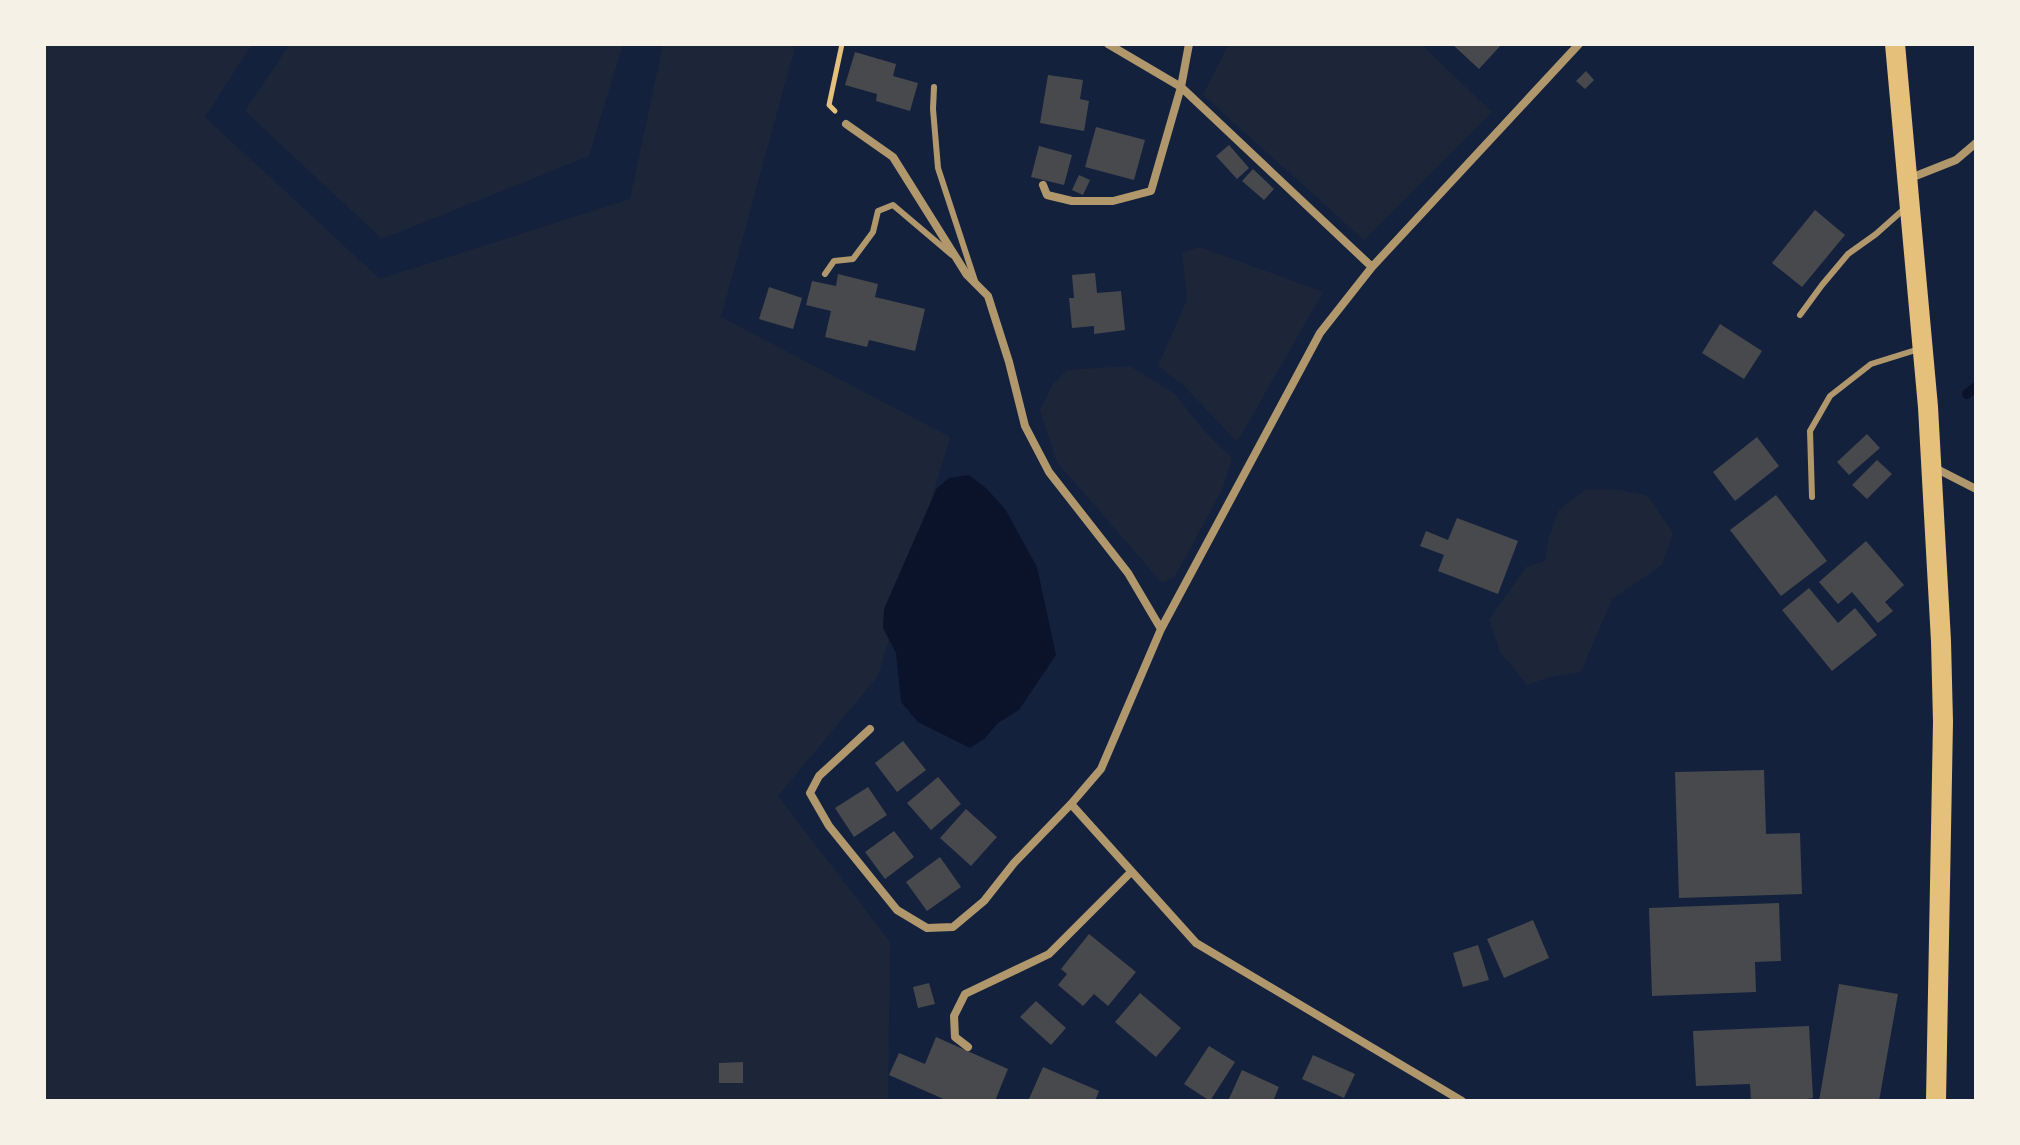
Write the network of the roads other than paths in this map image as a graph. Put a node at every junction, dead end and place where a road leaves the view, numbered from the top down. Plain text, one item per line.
1 (1108, 44) edge
2 (1189, 44) edge
3 (1579, 44) edge
4 (1895, 44) edge
5 (934, 87) dead end
6 (1181, 87) junction
7 (846, 124) road end
8 (1976, 143) edge
9 (1908, 179) junction
10 (1043, 185) dead end
11 (1910, 204) junction
12 (958, 260) junction
13 (1372, 267) junction
14 (825, 274) dead end
15 (976, 284) junction
16 (1800, 315) dead end
17 (1923, 348) junction
18 (1932, 466) junction
19 (1976, 489) edge
20 (1812, 497) dead end
21 (1161, 629) junction
22 (870, 729) dead end
23 (1071, 804) junction
24 (1131, 872) junction
25 (968, 1047) dead end
26 (1462, 1101) edge
27 (1936, 1101) edge

1 - 6 street
2 - 6 street
3 - 13 street
4 - 9 main road
5 - 15 lane
6 - 10 street
6 - 13 street
7 - 12 street
8 - 9 street
9 - 11 main road
11 - 16 lane
11 - 17 main road
12 - 14 lane
12 - 15 street
13 - 21 street
15 - 21 street
17 - 18 main road
17 - 20 lane
18 - 19 street
18 - 27 main road
21 - 23 street
22 - 23 street
23 - 24 street
24 - 25 street
24 - 26 street

